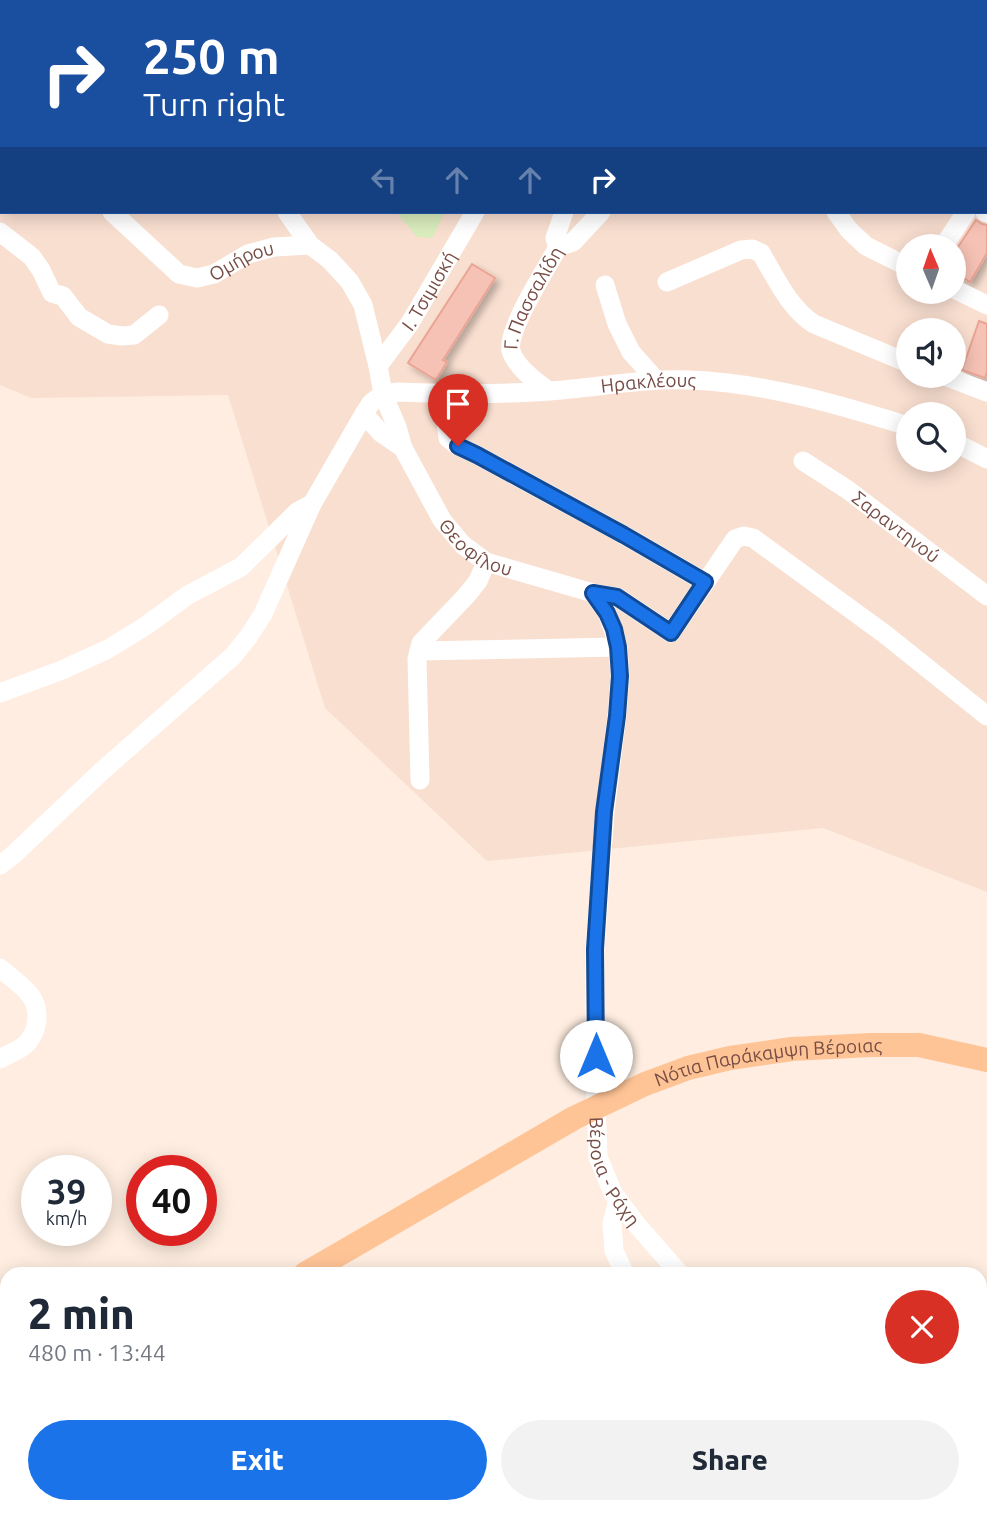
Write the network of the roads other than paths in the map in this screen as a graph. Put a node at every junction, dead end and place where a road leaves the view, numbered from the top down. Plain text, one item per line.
1 (114, 214) edge
2 (288, 214) edge
3 (474, 214) edge
4 (563, 214) edge
5 (599, 214) edge
6 (837, 214) edge
7 (965, 214) edge
8 (0, 232) edge
9 (952, 234) edge
10 (310, 245) junction
11 (558, 247) junction
12 (896, 261) edge
13 (667, 282) dead end
14 (605, 285) dead end
15 (966, 295) edge
16 (987, 305) edge
17 (159, 315) dead end
18 (896, 358) edge
19 (378, 366) junction
20 (656, 380) junction
21 (966, 384) edge
22 (549, 391) junction
23 (987, 392) edge
24 (383, 394) junction
25 (450, 394) junction
26 (364, 414) junction
27 (896, 423) edge
28 (403, 448) junction
29 (966, 448) edge
30 (987, 459) edge
31 (803, 461) dead end
32 (312, 504) junction
33 (486, 562) junction
34 (705, 582) junction
35 (593, 593) junction
36 (987, 596) edge
37 (618, 647) junction
38 (419, 651) junction
39 (0, 693) edge
40 (987, 716) edge
41 (420, 780) dead end
42 (0, 865) edge
43 (0, 968) edge
44 (0, 1059) edge
45 (987, 1060) edge
46 (618, 1200) junction
47 (317, 1267) edge
48 (622, 1267) edge
49 (674, 1267) edge

1 - 10 street, Ομήρου
2 - 10 street, Θεοφίλου
3 - 19 street, Ι. Τσιμισκή
4 - 11 street
5 - 11 street, Γ. Πασσαλίδη
6 - 12 street
7 - 9 street
8 - 17 street
10 - 19 street, Θεοφίλου
11 - 22 street, Γ. Πασσαλίδη
13 - 18 street
14 - 20 street
15 - 16 street
19 - 24 street, Θεοφίλου
20 - 22 street, Ηρακλέους
20 - 27 street, Ηρακλέους
21 - 23 street
22 - 25 street, Ηρακλέους
24 - 25 street, Ηρακλέους
24 - 26 street
24 - 28 street, Θεοφίλου
25 - 34 street
26 - 28 street, Θεοφίλου
26 - 32 street
28 - 33 street, Θεοφίλου
29 - 30 street
31 - 36 street, Σαραντηνού
32 - 39 street
32 - 42 street
33 - 35 street, Θεοφίλου
33 - 38 street
34 - 35 street, Θεοφίλου
34 - 40 street
35 - 37 street, Βέροια - Ράχη
37 - 38 street
37 - 46 street, Βέροια - Ράχη
38 - 41 street
43 - 44 street
45 - 47 main road, Νότια Παράκαμψη Βέροιας
46 - 48 street
46 - 49 street, Βέροια - Ράχη

